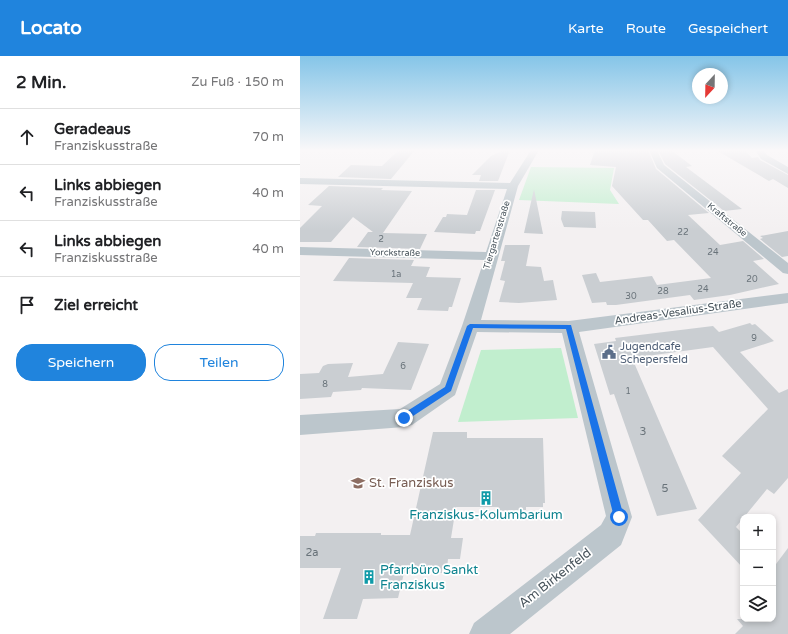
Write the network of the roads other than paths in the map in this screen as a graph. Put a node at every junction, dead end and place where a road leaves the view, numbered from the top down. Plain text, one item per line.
1 (519, 177) edge
2 (674, 177) edge
3 (300, 181) edge
4 (513, 186) junction
5 (300, 251) edge
6 (491, 256) junction
7 (788, 270) edge
8 (788, 298) edge
9 (470, 326) junction
10 (569, 326) junction
11 (300, 425) edge
12 (485, 634) edge

1 - 4 street, Tiergartenstraße
2 - 7 street, Kraftstraße
3 - 4 street
4 - 6 street, Tiergartenstraße
5 - 6 street, Yorckstraße
6 - 9 street, Tiergartenstraße
8 - 10 street, Andreas-Vesalius-Straße
9 - 10 street, Andreas-Vesalius-Straße
9 - 11 street, Tiergartenstraße
10 - 12 street, Am Birkenfeld

